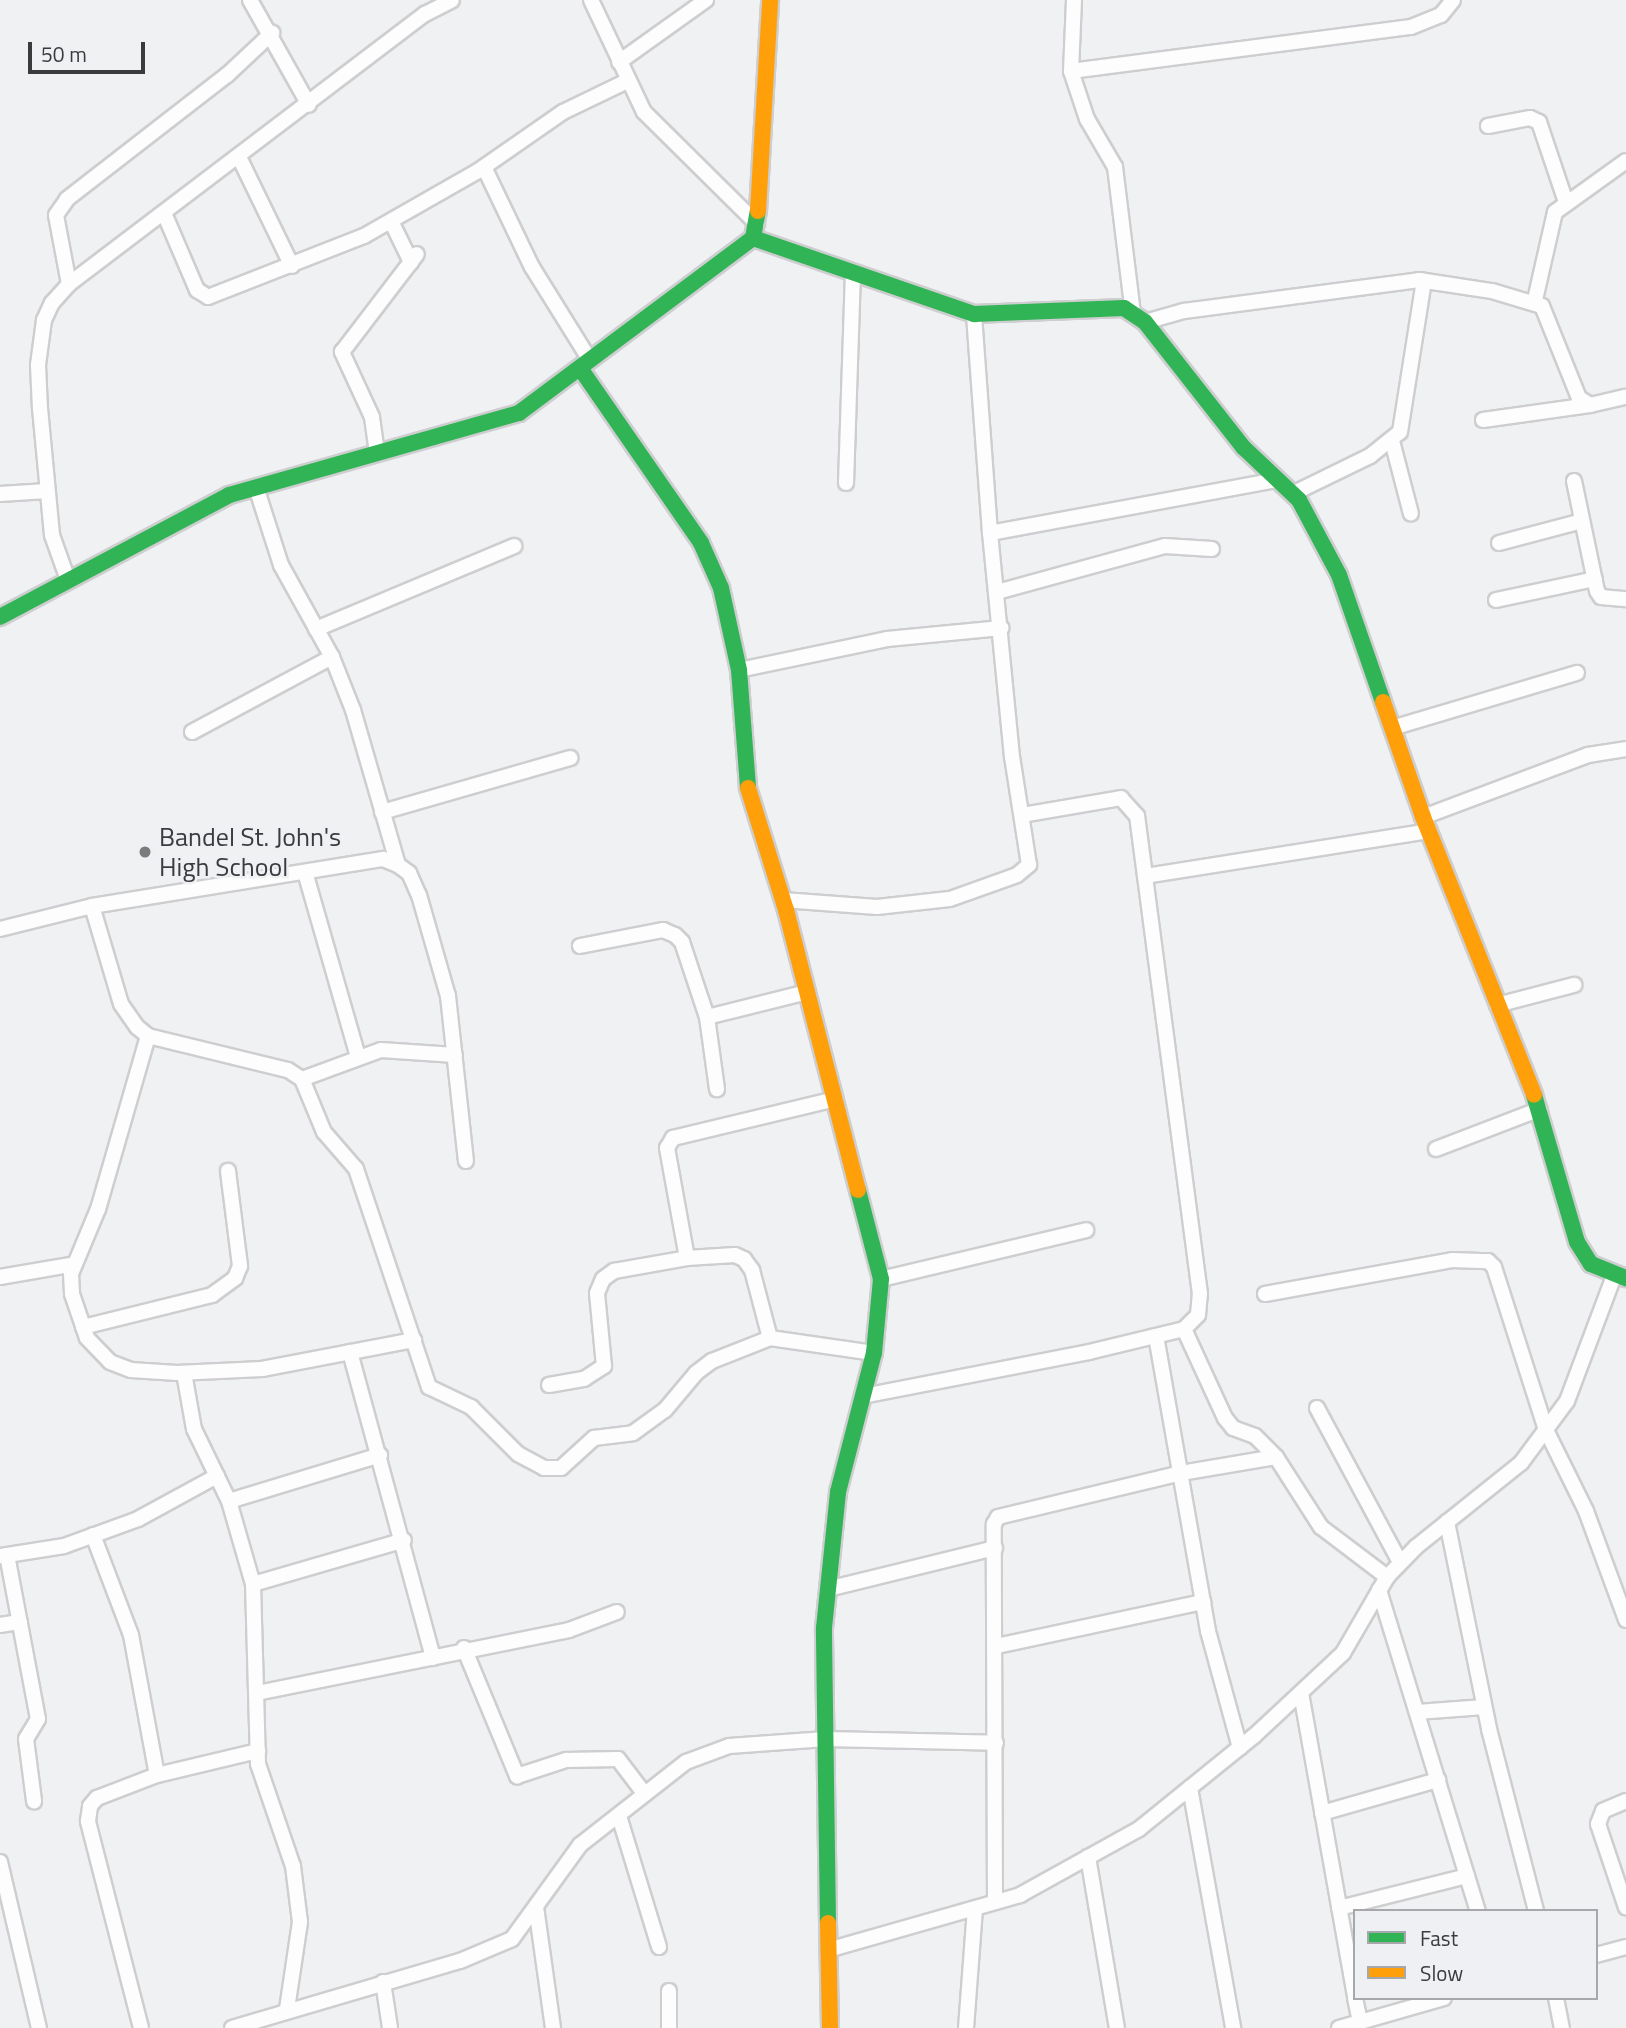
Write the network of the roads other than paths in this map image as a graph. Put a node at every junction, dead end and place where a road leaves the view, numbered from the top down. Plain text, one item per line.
1 (250, 0) edge
2 (452, 0) edge
3 (592, 0) edge
4 (706, 0) edge
5 (770, 0) edge
6 (1074, 0) edge
7 (1453, 0) edge
8 (272, 33) junction
9 (619, 62) junction
10 (1071, 71) junction
11 (627, 81) junction
12 (309, 104) junction
13 (1488, 126) dead end
14 (239, 157) junction
15 (1626, 161) edge
16 (484, 167) junction
17 (1566, 202) junction
18 (164, 213) junction
19 (391, 221) junction
20 (755, 231) junction
21 (292, 266) junction
22 (853, 275) junction
23 (1424, 281) junction
24 (69, 284) junction
25 (1535, 300) junction
26 (974, 314) junction
27 (1139, 318) junction
28 (585, 364) junction
29 (1626, 397) edge
30 (1590, 405) junction
31 (1483, 419) dead end
32 (1392, 441) junction
33 (377, 453) junction
34 (1277, 480) junction
35 (1574, 481) dead end
36 (846, 483) dead end
37 (256, 487) junction
38 (47, 491) junction
39 (0, 494) edge
40 (1292, 494) junction
41 (1412, 514) dead end
42 (1582, 521) junction
43 (990, 533) junction
44 (1499, 543) dead end
45 (514, 547) dead end
46 (1212, 549) dead end
47 (1595, 579) junction
48 (68, 580) junction
49 (998, 592) junction
50 (1626, 599) edge
51 (1496, 600) dead end
52 (0, 617) edge
53 (1001, 628) junction
54 (316, 629) junction
55 (332, 657) junction
56 (739, 670) junction
57 (1577, 673) dead end
58 (1392, 728) junction
59 (192, 732) dead end
60 (1626, 749) edge
61 (570, 758) dead end
62 (382, 812) junction
63 (1022, 815) junction
64 (1426, 824) junction
65 (398, 864) junction
66 (304, 872) junction
67 (1145, 876) junction
68 (783, 900) junction
69 (92, 906) junction
70 (0, 929) edge
71 (580, 946) dead end
72 (1574, 985) dead end
73 (807, 992) junction
74 (1497, 1004) junction
75 (707, 1017) junction
76 (148, 1036) junction
77 (455, 1055) junction
78 (358, 1057) junction
79 (302, 1079) junction
80 (717, 1088) dead end
81 (835, 1099) junction
82 (1540, 1109) junction
83 (1436, 1149) dead end
84 (466, 1161) dead end
85 (228, 1171) dead end
86 (1086, 1230) dead end
87 (687, 1258) junction
88 (75, 1264) junction
89 (1620, 1275) edge
90 (0, 1277) edge
91 (881, 1279) junction
92 (1265, 1294) dead end
93 (83, 1327) junction
94 (1184, 1329) junction
95 (1156, 1336) junction
96 (770, 1338) junction
97 (414, 1340) junction
98 (350, 1352) junction
99 (874, 1353) junction
100 (184, 1373) junction
101 (549, 1385) dead end
102 (863, 1396) junction
103 (1317, 1408) dead end
104 (1546, 1430) junction
105 (380, 1455) junction
106 (1276, 1457) junction
107 (1181, 1473) junction
108 (217, 1476) junction
109 (229, 1502) junction
110 (1447, 1522) junction
111 (93, 1535) junction
112 (404, 1541) junction
113 (995, 1548) junction
114 (3, 1556) edge
115 (1400, 1563) junction
116 (1387, 1577) junction
117 (253, 1584) junction
118 (828, 1588) junction
119 (1379, 1590) junction
120 (1203, 1602) junction
121 (617, 1612) dead end
122 (1626, 1620) edge
123 (20, 1622) junction
124 (0, 1625) edge
125 (997, 1646) junction
126 (464, 1648) junction
127 (433, 1658) junction
128 (257, 1693) junction
129 (1301, 1693) junction
130 (1484, 1707) junction
131 (1417, 1712) junction
132 (826, 1739) junction
133 (996, 1743) junction
134 (1240, 1748) junction
135 (258, 1751) junction
136 (157, 1775) junction
137 (1438, 1780) junction
138 (1190, 1788) junction
139 (644, 1793) junction
140 (34, 1801) dead end
141 (1626, 1801) edge
142 (1322, 1813) junction
143 (619, 1816) junction
144 (1088, 1857) junction
145 (0, 1862) edge
146 (1467, 1875) junction
147 (995, 1902) junction
148 (536, 1907) junction
149 (1626, 1907) edge
150 (975, 1908) junction
151 (1339, 1908) junction
152 (1477, 1909) edge
153 (1535, 1909) edge
154 (659, 1947) dead end
155 (1626, 1947) edge
156 (831, 1949) junction
157 (1598, 1954) edge
158 (383, 1982) junction
159 (1353, 1985) edge
160 (669, 1990) dead end
161 (1356, 2000) edge
162 (1437, 2000) edge
163 (1556, 2000) edge
164 (287, 2009) junction
165 (1360, 2022) junction
166 (39, 2028) edge
167 (141, 2028) edge
168 (232, 2028) edge
169 (390, 2028) edge
170 (553, 2028) edge
171 (669, 2028) edge
172 (830, 2028) edge
173 (966, 2028) edge
174 (1117, 2028) edge
175 (1233, 2028) edge
176 (1339, 2028) edge
177 (1562, 2028) edge

1 - 8 street
2 - 12 street
3 - 9 street
4 - 9 street
5 - 20 street
6 - 10 street
7 - 10 street
8 - 12 street
8 - 24 street
9 - 11 street
10 - 27 street
11 - 16 street
11 - 20 street
12 - 14 street
13 - 17 street
14 - 18 street
14 - 21 street
15 - 17 street
16 - 19 street
16 - 28 street
17 - 25 street
18 - 21 street
18 - 24 street
19 - 21 street
19 - 33 street
20 - 22 street
20 - 28 street
22 - 26 street
22 - 36 street
23 - 25 street
23 - 27 street
23 - 32 street
24 - 38 street
25 - 30 street
26 - 27 street
26 - 43 street
27 - 34 street
28 - 33 street
28 - 56 street
29 - 30 street
30 - 31 street
32 - 40 street
32 - 41 street
33 - 37 street
34 - 40 street
34 - 43 street
35 - 42 street
37 - 48 street
37 - 54 street
38 - 39 street
38 - 48 street
40 - 58 street
42 - 44 street
42 - 47 street
43 - 49 street
45 - 54 street
46 - 49 street
47 - 50 street
47 - 51 street
48 - 52 street
49 - 53 street
53 - 56 street
53 - 63 street
54 - 55 street
55 - 59 street
55 - 62 street
56 - 68 street
57 - 58 street
58 - 64 street
60 - 64 street
61 - 62 street
62 - 65 street
63 - 67 street
63 - 68 street
64 - 67 street
64 - 74 street
65 - 66 street
65 - 77 street
66 - 69 street
66 - 78 street
67 - 94 street
68 - 73 street
69 - 70 street
69 - 76 street
71 - 75 street
72 - 74 street
73 - 75 street
73 - 81 street
74 - 82 street
75 - 80 street
76 - 79 street
76 - 88 street
77 - 78 street
77 - 84 street
78 - 79 street
79 - 97 street
81 - 87 street
81 - 91 street
82 - 83 street
82 - 89 street
85 - 93 street
86 - 91 street
87 - 96 street
87 - 101 street
88 - 90 street
88 - 93 street
89 - 104 street
91 - 99 street
92 - 104 street
93 - 100 street
94 - 95 street
94 - 106 street
95 - 102 street
95 - 107 street
96 - 97 street
96 - 99 street
97 - 98 street
98 - 100 street
98 - 105 street
99 - 102 street
100 - 108 street
102 - 118 street
103 - 115 street
104 - 110 street
104 - 122 street
105 - 109 street
105 - 112 street
106 - 107 street
106 - 116 street
107 - 113 street
107 - 120 street
108 - 109 street
108 - 111 street
109 - 117 street
110 - 115 street
110 - 130 street
111 - 114 street
111 - 136 street
112 - 117 street
112 - 127 street
113 - 118 street
113 - 125 street
114 - 123 street
115 - 116 street
116 - 119 street
117 - 128 street
118 - 132 street
119 - 129 street
119 - 131 street
120 - 125 street
120 - 134 street
121 - 126 street
123 - 124 street
123 - 140 street
125 - 133 street
126 - 127 street
126 - 139 street
127 - 128 street
128 - 135 street
129 - 134 street
129 - 142 street
130 - 131 street
130 - 153 street
131 - 137 street
132 - 133 street
132 - 139 street
132 - 156 street
133 - 147 street
134 - 138 street
135 - 136 street
135 - 164 street
136 - 167 street
137 - 142 street
137 - 146 street
138 - 144 street
138 - 175 street
139 - 143 street
141 - 149 street
142 - 151 street
143 - 148 street
143 - 154 street
144 - 147 street
144 - 174 street
145 - 166 street
146 - 151 street
146 - 152 street
147 - 150 street
148 - 158 street
148 - 170 street
150 - 156 street
150 - 173 street
151 - 159 street
155 - 157 street
156 - 172 street
158 - 164 street
158 - 169 street
160 - 171 street
161 - 165 street
162 - 165 street
163 - 177 street
164 - 168 street
165 - 176 street

